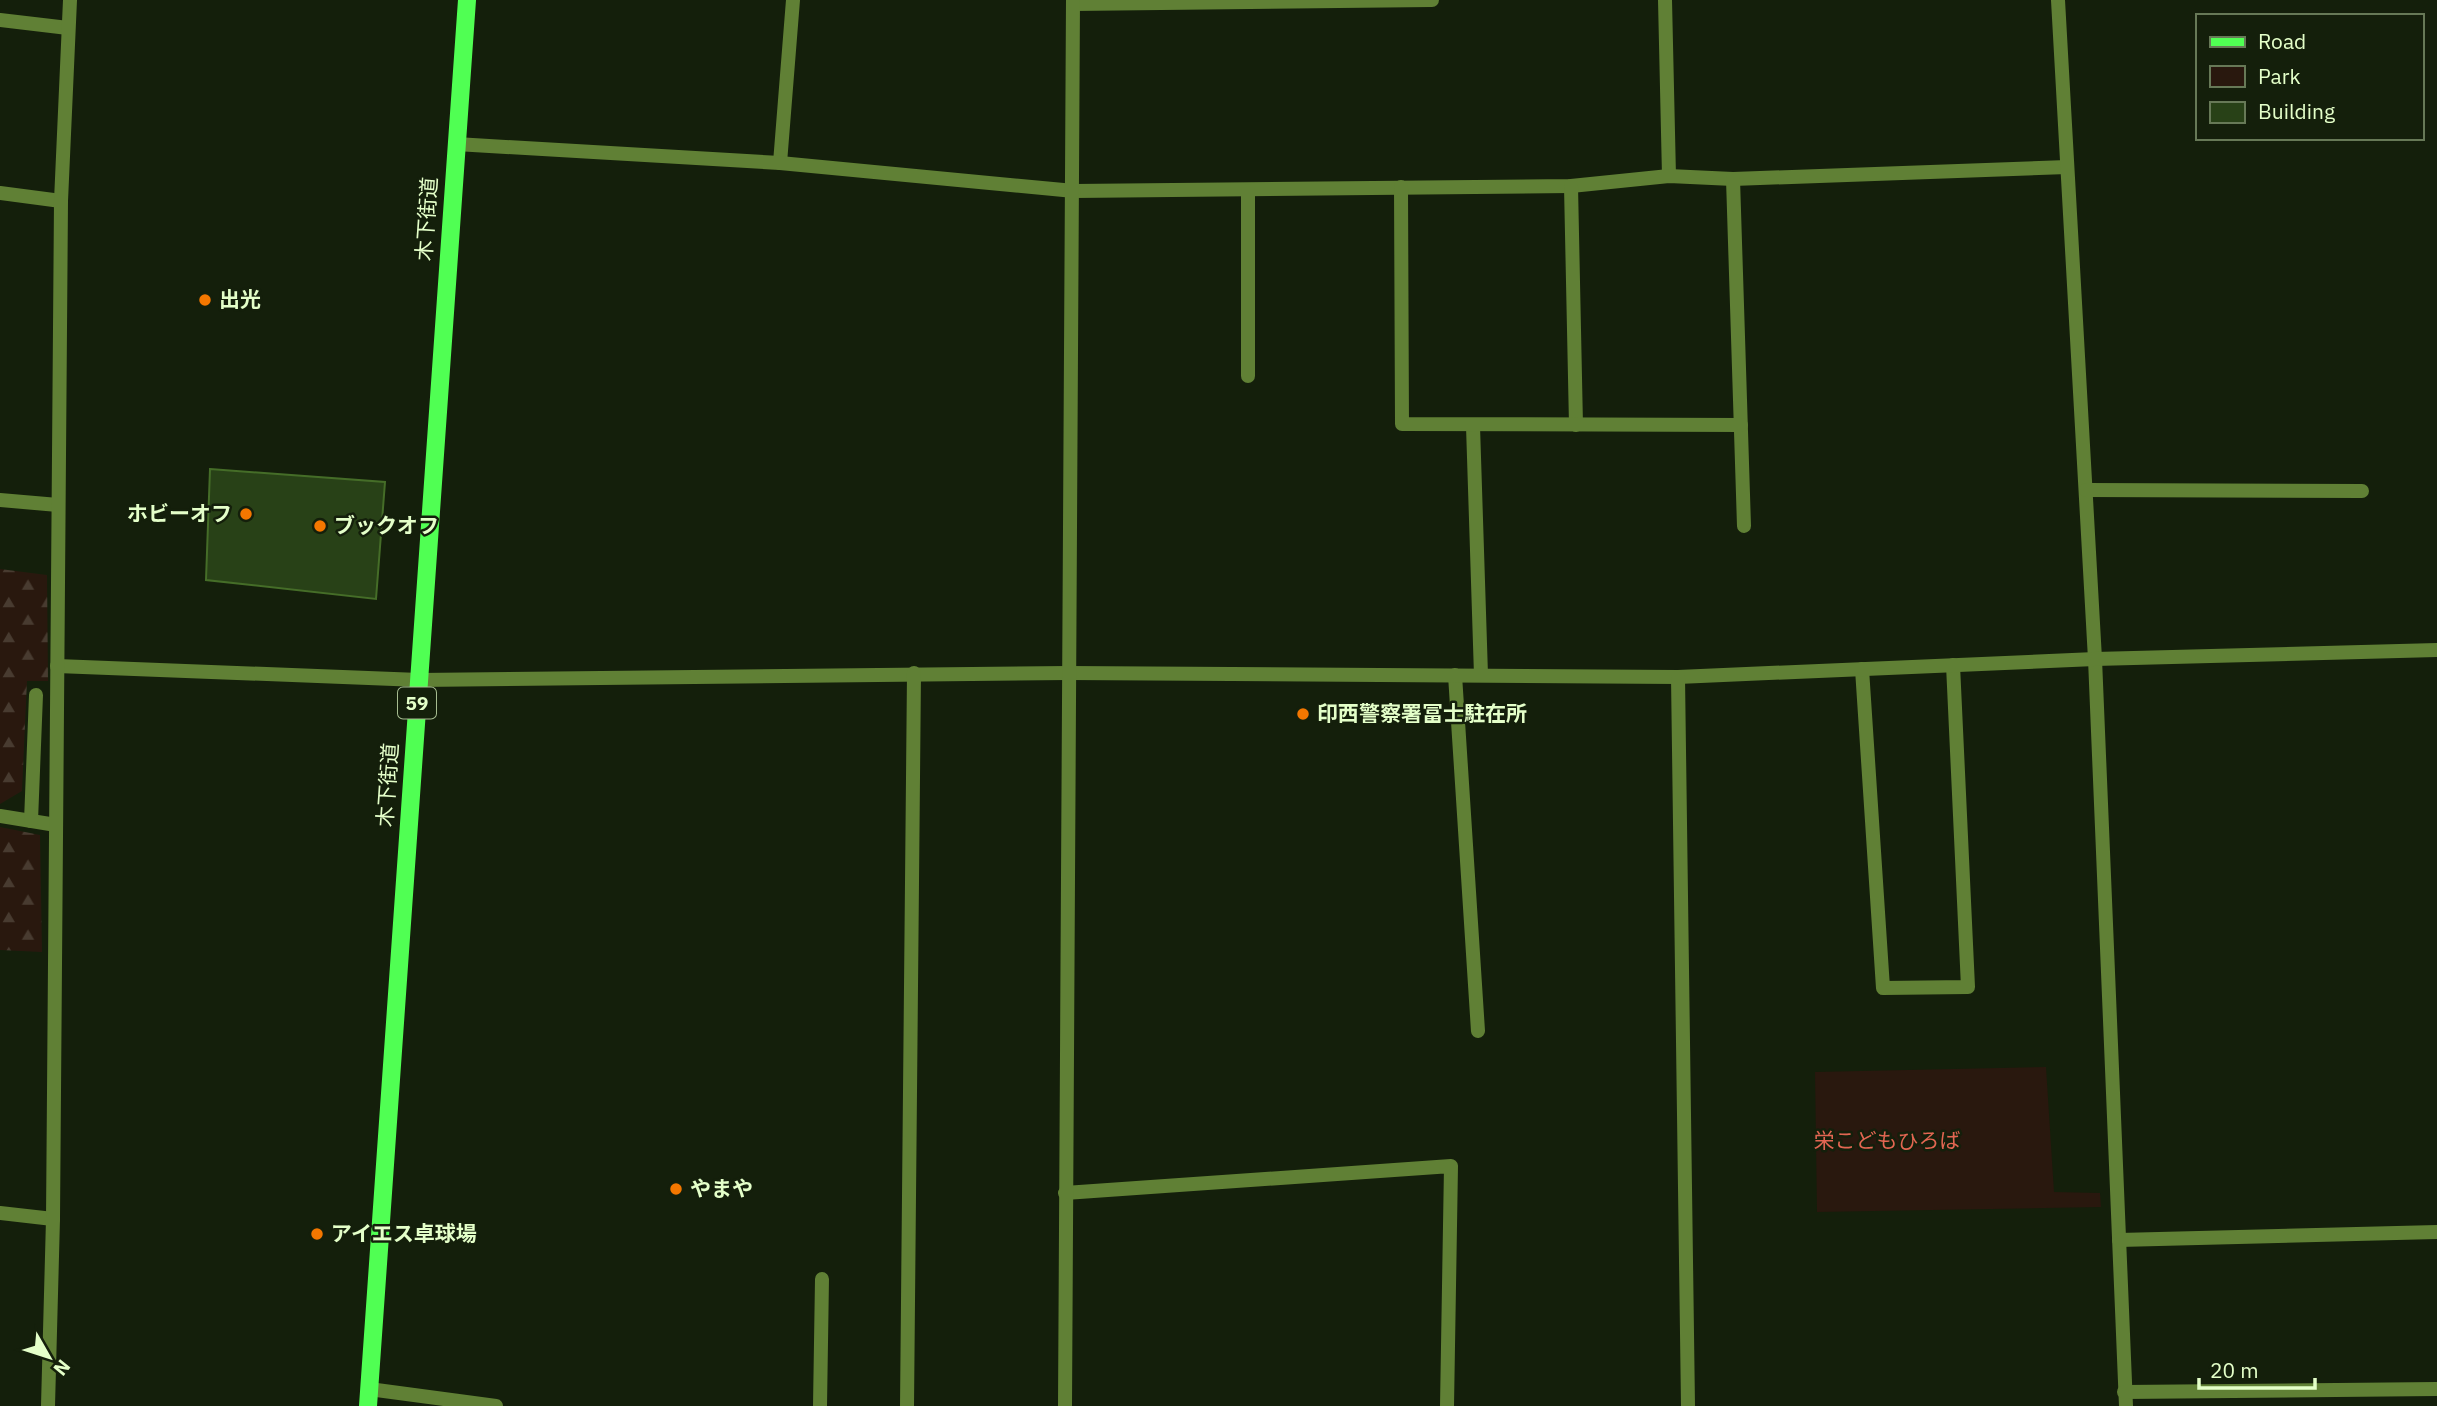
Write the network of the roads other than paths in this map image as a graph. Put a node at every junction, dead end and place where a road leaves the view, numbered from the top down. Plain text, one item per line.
1 (70, 0) edge
2 (467, 0) edge
3 (793, 0) edge
4 (1432, 0) edge
5 (1665, 0) edge
6 (2058, 0) edge
7 (1073, 2) edge
8 (0, 20) edge
9 (68, 28) junction
10 (456, 144) junction
11 (780, 163) junction
12 (2067, 167) junction
13 (1668, 176) junction
14 (1733, 179) junction
15 (1571, 186) junction
16 (1401, 187) junction
17 (1074, 191) junction
18 (1248, 191) junction
19 (0, 193) edge
20 (61, 201) junction
21 (1248, 376) dead end
22 (1576, 425) junction
23 (1741, 425) junction
24 (1473, 426) junction
25 (2086, 490) junction
26 (2362, 491) dead end
27 (0, 500) edge
28 (58, 505) junction
29 (1744, 526) dead end
30 (2437, 650) edge
31 (2095, 659) junction
32 (1953, 665) junction
33 (57, 666) junction
34 (1862, 669) junction
35 (914, 673) junction
36 (1068, 673) junction
37 (1455, 675) junction
38 (1481, 675) junction
39 (1678, 677) junction
40 (419, 680) junction
41 (36, 695) dead end
42 (0, 816) edge
43 (31, 821) junction
44 (56, 825) junction
45 (1478, 1031) dead end
46 (1065, 1193) junction
47 (0, 1213) edge
48 (53, 1219) junction
49 (2437, 1232) edge
50 (2119, 1240) junction
51 (821, 1279) dead end
52 (2437, 1390) edge
53 (369, 1398) edge
54 (2125, 1399) edge
55 (48, 1406) edge
56 (496, 1406) edge
57 (820, 1406) edge
58 (907, 1406) edge
59 (1065, 1406) edge
60 (1447, 1406) edge
61 (1688, 1406) edge

1 - 9 street
2 - 10 main road, 木下街道 / 59
3 - 11 street
4 - 7 street
5 - 13 street
6 - 12 street
7 - 17 street
8 - 9 street
9 - 20 street
10 - 11 street
10 - 40 main road, 木下街道 / 59
11 - 17 street
12 - 14 street
12 - 25 street
13 - 14 street
13 - 15 street
14 - 23 street
15 - 16 street
15 - 22 street
16 - 18 street
16 - 24 street
17 - 18 street
17 - 36 street
18 - 21 street
19 - 20 street
20 - 28 street
22 - 23 street
22 - 24 street
23 - 29 street
24 - 38 street
25 - 26 street
25 - 31 street
27 - 28 street
28 - 33 street
30 - 31 street
31 - 32 street
31 - 50 street
32 - 34 street
32 - 34 street
33 - 40 street
33 - 44 street
34 - 39 street
35 - 36 street
35 - 40 street
35 - 58 street
36 - 37 street
36 - 46 street
37 - 38 street
37 - 45 street
38 - 39 street
39 - 61 street
40 - 53 main road, 木下街道 / 59
41 - 43 street
42 - 43 street
43 - 44 street
44 - 48 street
46 - 59 street
46 - 60 street
47 - 48 street
48 - 55 street
49 - 50 street
50 - 54 street
51 - 57 street
52 - 54 street
53 - 56 street

